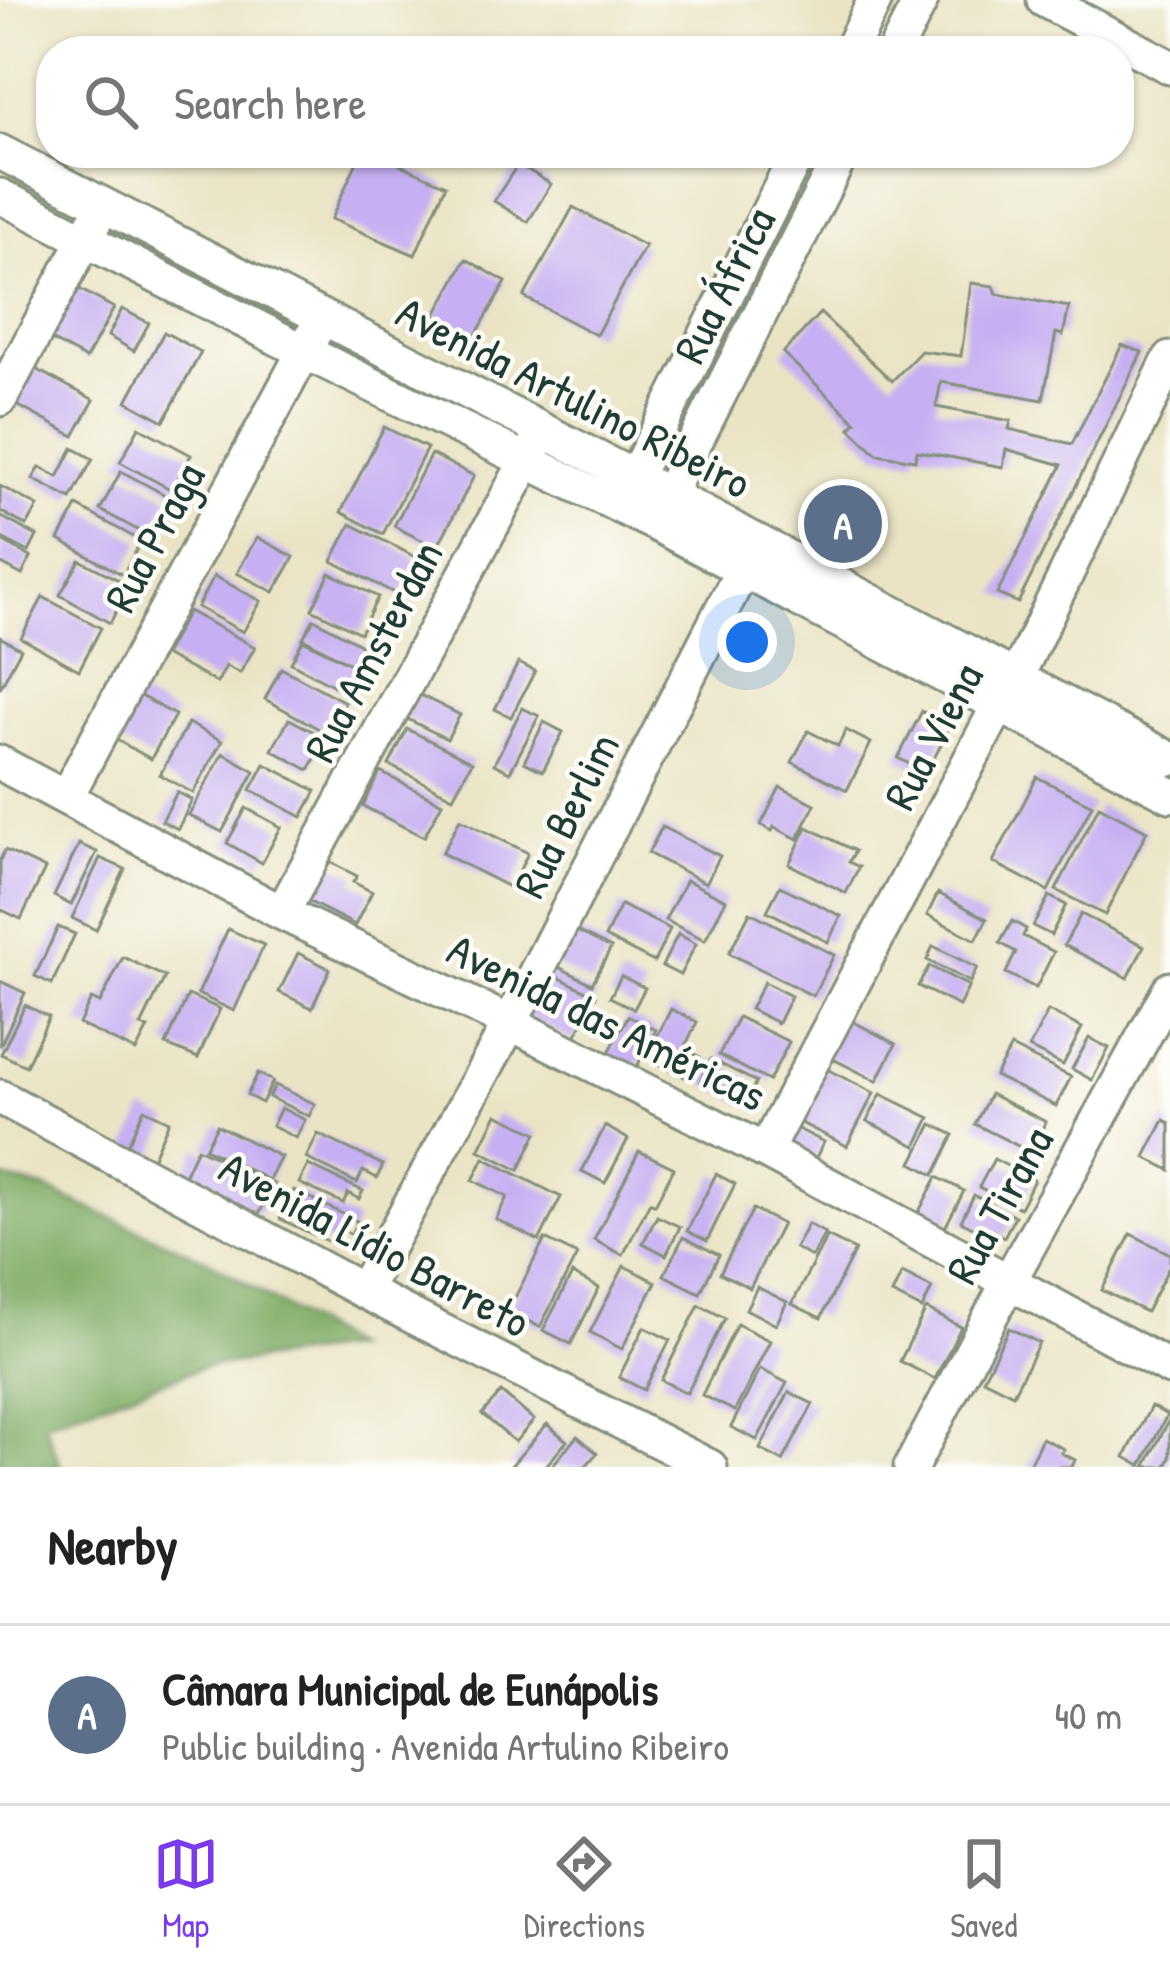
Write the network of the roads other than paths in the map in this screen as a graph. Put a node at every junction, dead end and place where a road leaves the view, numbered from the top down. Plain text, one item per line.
1 (875, 0) edge
2 (921, 0) edge
3 (1044, 0) edge
4 (857, 36) edge
5 (903, 36) edge
6 (1112, 36) edge
7 (1134, 48) edge
8 (1170, 67) edge
9 (0, 152) edge
10 (790, 168) edge
11 (834, 168) edge
12 (0, 196) edge
13 (103, 207) junction
14 (85, 240) junction
15 (322, 318) junction
16 (304, 352) junction
17 (1170, 358) edge
18 (0, 399) edge
19 (535, 445) junction
20 (627, 492) junction
21 (661, 509) junction
22 (743, 569) junction
23 (1007, 692) junction
24 (1170, 759) edge
25 (0, 764) edge
26 (1170, 795) edge
27 (66, 797) junction
28 (282, 914) junction
29 (1170, 988) edge
30 (510, 1023) junction
31 (0, 1097) edge
32 (765, 1151) junction
33 (1008, 1283) junction
34 (363, 1291) junction
35 (1170, 1368) edge
36 (710, 1467) edge
37 (910, 1467) edge

1 - 4 street
2 - 5 street
3 - 6 street
7 - 8 street
9 - 13 street, Avenida Artulino Ribeiro
10 - 20 street, Rua África
11 - 21 street, Rua África
12 - 14 street, Avenida Artulino Ribeiro
13 - 14 street
13 - 15 street, Avenida Artulino Ribeiro
14 - 16 street, Avenida Artulino Ribeiro
14 - 18 street
15 - 16 street, Rua Praga
15 - 19 street, Avenida Artulino Ribeiro
16 - 19 street, Avenida Artulino Ribeiro
16 - 27 street, Rua Praga
17 - 23 street, Rua Viena
19 - 20 street, Avenida Artulino Ribeiro
19 - 28 street, Rua Amsterdan
20 - 21 street, Avenida Artulino Ribeiro
21 - 22 street, Avenida Artulino Ribeiro
21 - 23 street, Avenida Artulino Ribeiro
22 - 23 street, Avenida Artulino Ribeiro
22 - 30 street, Rua Berlim
23 - 24 street, Avenida Artulino Ribeiro
23 - 26 street, Avenida Artulino Ribeiro
23 - 32 street, Rua Viena
25 - 27 street, Avenida das Américas
27 - 28 street, Avenida das Américas
28 - 30 street, Avenida das Américas
29 - 33 street, Rua Tirana
30 - 32 street, Avenida das Américas
30 - 34 street, Rua Berlim
31 - 34 street, Avenida Lídio Barreto
32 - 33 street, Avenida das Américas
33 - 35 street, Avenida das Américas
33 - 37 street, Rua Tirana
34 - 36 street, Avenida Lídio Barreto

